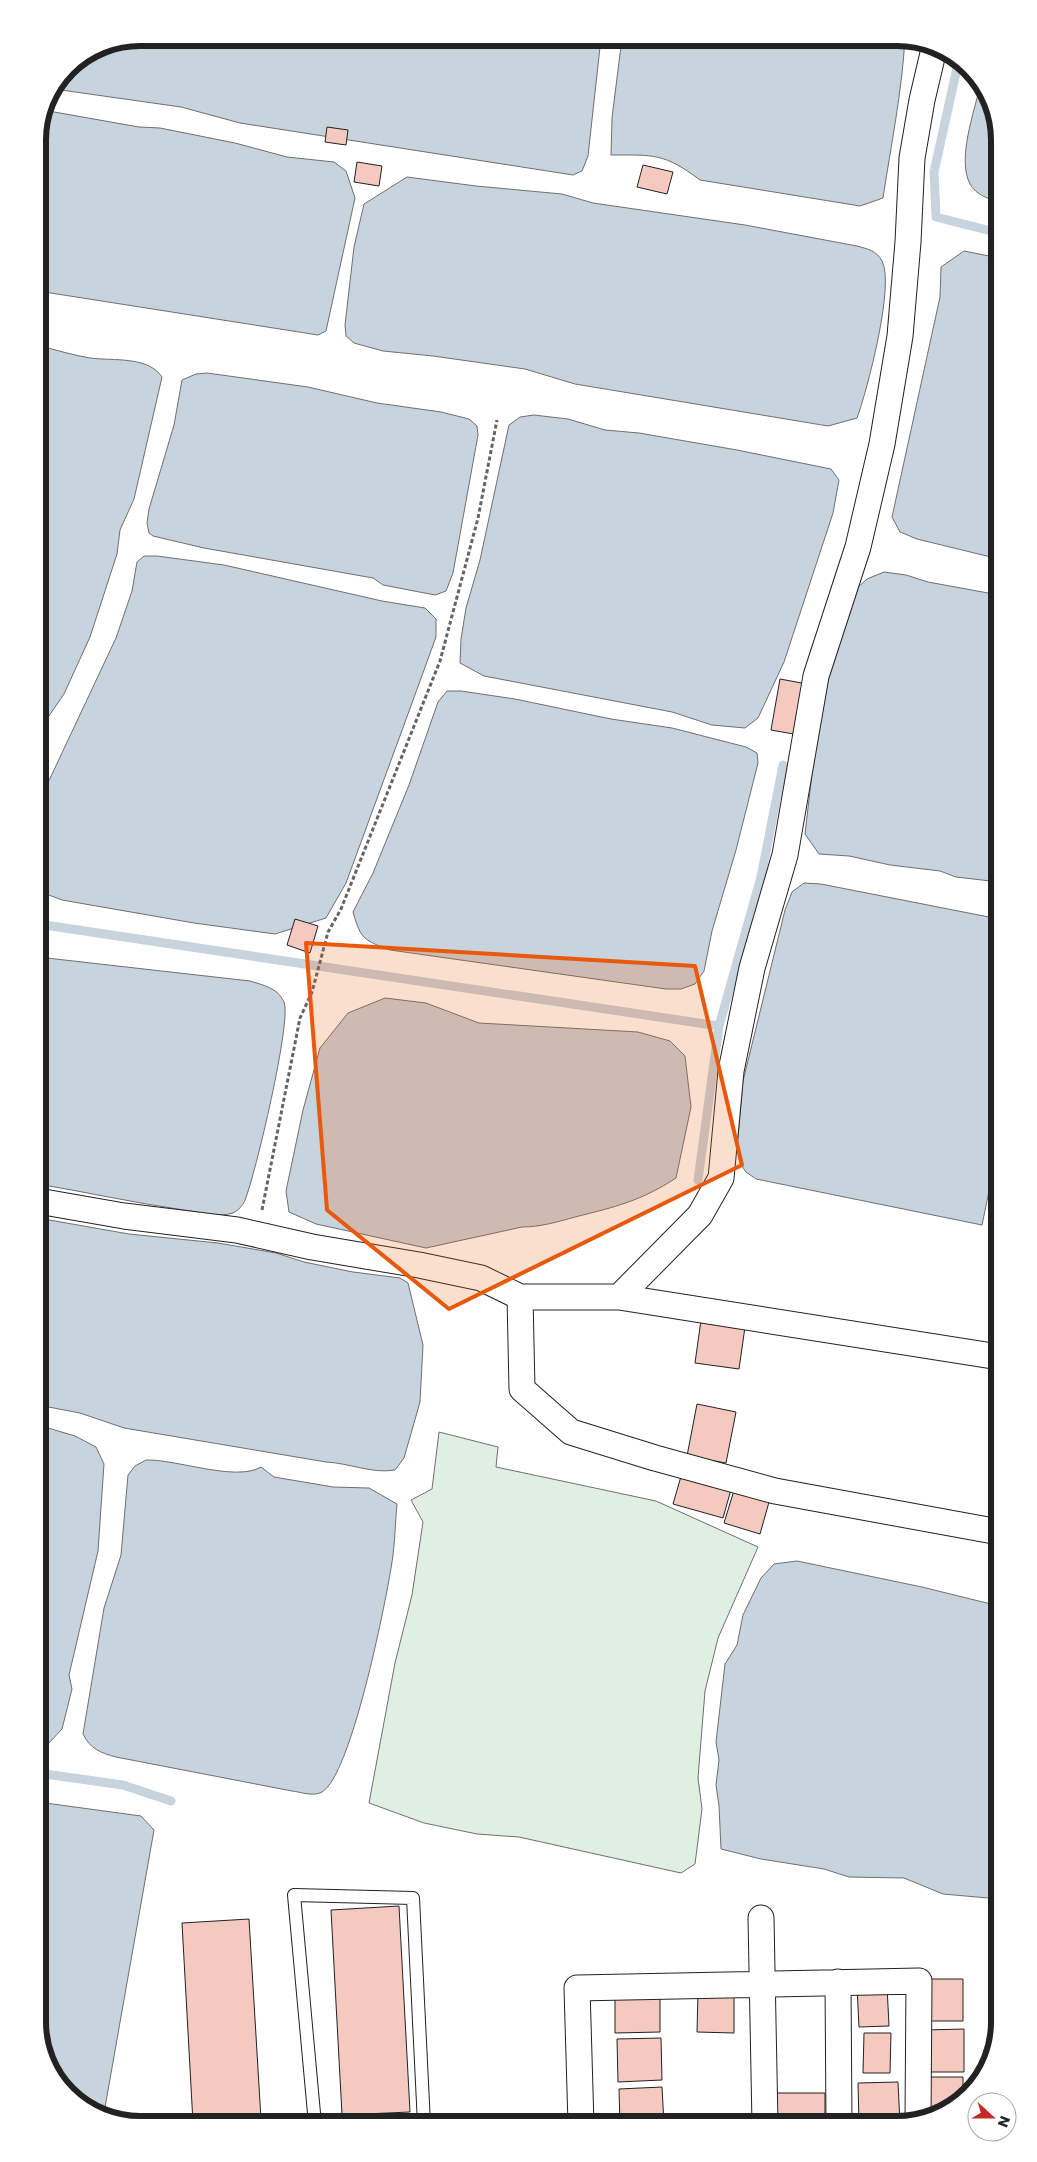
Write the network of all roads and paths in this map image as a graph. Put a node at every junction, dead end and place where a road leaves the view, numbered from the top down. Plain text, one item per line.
1 (933, 53) edge
2 (497, 420) dead end
3 (46, 1202) edge
4 (257, 1235) junction
5 (520, 1297) junction
6 (619, 1297) junction
7 (991, 1356) edge
8 (991, 1530) edge
9 (761, 1918) dead end
10 (838, 1982) junction
11 (762, 1983) junction
12 (918, 2113) edge
13 (313, 2116) edge
14 (424, 2116) edge
15 (581, 2116) edge
16 (765, 2116) edge
17 (839, 2116) edge

1 - 6 street
2 - 4 path
3 - 4 street
4 - 5 street
5 - 6 street
5 - 8 street
6 - 7 street
9 - 11 street
10 - 11 street
10 - 12 street
10 - 17 street
11 - 15 street
11 - 16 street
13 - 14 lane

